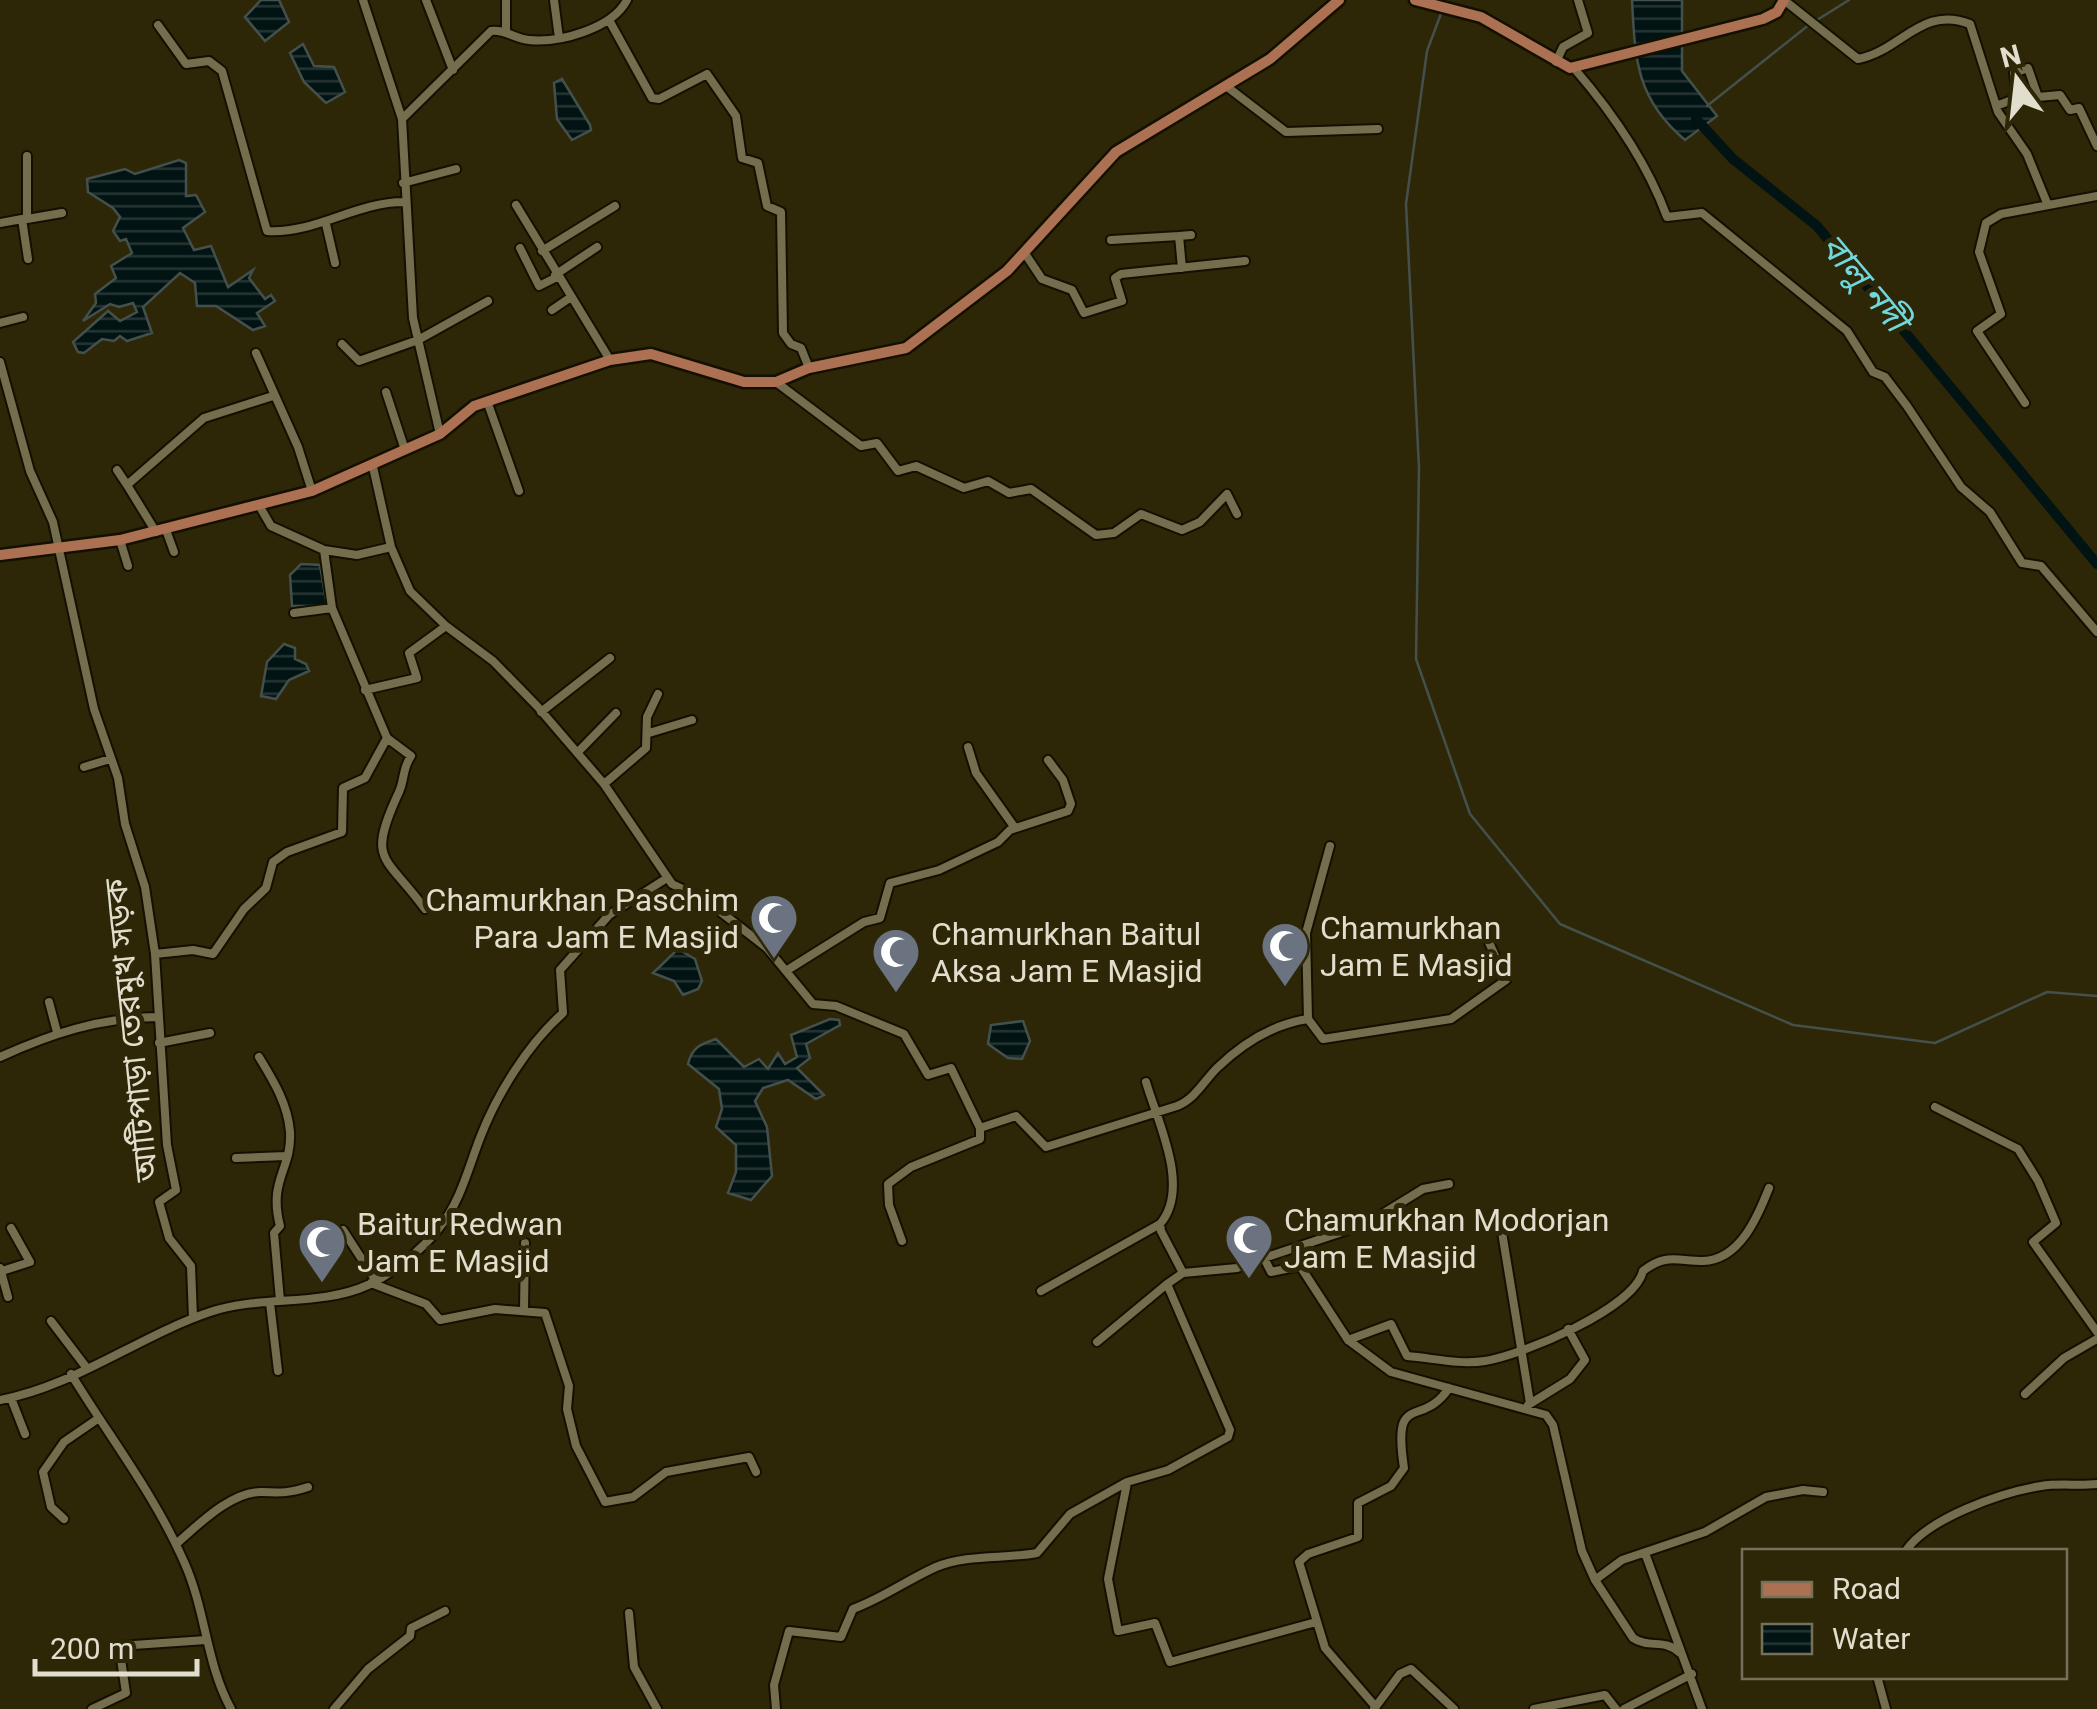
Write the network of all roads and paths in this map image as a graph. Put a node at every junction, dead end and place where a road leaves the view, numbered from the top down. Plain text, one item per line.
1 (363, 0) edge
2 (426, 0) edge
3 (506, 0) edge
4 (554, 0) edge
5 (627, 0) edge
6 (1339, 0) edge
7 (1415, 0) edge
8 (1578, 0) edge
9 (1784, 0) edge
10 (609, 20) junction
11 (158, 26) dead end
12 (506, 32) junction
13 (559, 38) junction
14 (1556, 62) junction
15 (1573, 68) junction
16 (452, 70) junction
17 (1226, 86) junction
18 (1996, 106) junction
19 (402, 119) junction
20 (1378, 129) dead end
21 (2097, 146) edge
22 (27, 156) dead end
23 (456, 169) dead end
24 (403, 183) junction
25 (2097, 196) edge
26 (404, 202) junction
27 (2047, 203) junction
28 (516, 205) dead end
29 (616, 206) dead end
30 (62, 213) dead end
31 (25, 219) junction
32 (0, 222) edge
33 (326, 224) junction
34 (1191, 235) dead end
35 (1179, 236) junction
36 (1111, 240) dead end
37 (597, 247) dead end
38 (520, 248) dead end
39 (542, 251) junction
40 (1024, 252) junction
41 (28, 258) dead end
42 (1245, 261) dead end
43 (335, 264) dead end
44 (1182, 268) junction
45 (556, 276) junction
46 (571, 297) junction
47 (488, 301) dead end
48 (552, 310) dead end
49 (23, 317) dead end
50 (2000, 318) junction
51 (0, 323) edge
52 (2007, 330) dead end
53 (418, 340) junction
54 (342, 344) dead end
55 (256, 354) dead end
56 (610, 360) junction
57 (0, 362) edge
58 (809, 368) junction
59 (776, 382) junction
60 (386, 392) dead end
61 (273, 396) junction
62 (487, 402) junction
63 (2025, 402) dead end
64 (440, 434) junction
65 (405, 450) junction
66 (373, 467) junction
67 (117, 470) dead end
68 (127, 485) junction
69 (312, 491) junction
70 (519, 491) dead end
71 (260, 507) junction
72 (1237, 514) dead end
73 (161, 531) junction
74 (120, 540) junction
75 (392, 547) junction
76 (61, 549) junction
77 (324, 550) junction
78 (174, 552) dead end
79 (0, 555) edge
80 (128, 566) dead end
81 (332, 608) junction
82 (294, 613) dead end
83 (446, 626) junction
84 (2097, 632) edge
85 (610, 658) dead end
86 (365, 690) junction
87 (658, 694) dead end
88 (541, 712) junction
89 (616, 713) dead end
90 (692, 720) dead end
91 (649, 733) junction
92 (387, 738) junction
93 (968, 747) dead end
94 (578, 752) junction
95 (110, 759) junction
96 (1048, 760) dead end
97 (84, 767) dead end
98 (604, 784) junction
99 (1015, 828) junction
100 (1330, 846) dead end
101 (668, 878) junction
102 (425, 908) dead end
103 (1487, 938) dead end
104 (155, 954) junction
105 (789, 970) junction
106 (48, 1002) dead end
107 (156, 1017) junction
108 (1308, 1019) junction
109 (57, 1032) junction
110 (210, 1033) dead end
111 (160, 1043) junction
112 (0, 1057) edge
113 (259, 1057) dead end
114 (1146, 1082) dead end
115 (1935, 1108) dead end
116 (1155, 1112) junction
117 (980, 1128) junction
118 (286, 1156) junction
119 (236, 1158) dead end
120 (1449, 1184) dead end
121 (1769, 1188) dead end
122 (1500, 1220) dead end
123 (1160, 1224) junction
124 (11, 1228) dead end
125 (343, 1230) dead end
126 (902, 1241) dead end
127 (525, 1243) dead end
128 (1264, 1258) junction
129 (1, 1270) edge
130 (1183, 1272) junction
131 (374, 1282) junction
132 (1167, 1284) junction
133 (1040, 1291) dead end
134 (8, 1296) dead end
135 (280, 1300) junction
136 (270, 1303) junction
137 (524, 1310) junction
138 (193, 1318) junction
139 (51, 1321) dead end
140 (1568, 1328) junction
141 (2097, 1335) edge
142 (1348, 1340) junction
143 (1097, 1342) dead end
144 (1524, 1352) junction
145 (86, 1368) junction
146 (278, 1372) dead end
147 (72, 1374) junction
148 (1448, 1388) junction
149 (2025, 1394) dead end
150 (11, 1398) junction
151 (0, 1400) edge
152 (1527, 1405) junction
153 (99, 1418) junction
154 (25, 1434) dead end
155 (756, 1472) dead end
156 (1127, 1482) junction
157 (2097, 1484) edge
158 (308, 1487) dead end
159 (1824, 1492) dead end
160 (64, 1519) dead end
161 (176, 1544) junction
162 (1908, 1549) edge
163 (1645, 1553) junction
164 (1595, 1580) junction
165 (444, 1611) dead end
166 (629, 1612) dead end
167 (1316, 1622) junction
168 (206, 1640) junction
169 (1680, 1652) junction
170 (1692, 1674) junction
171 (1878, 1679) edge
172 (1375, 1707) edge
173 (92, 1709) edge
174 (230, 1709) edge
175 (334, 1709) edge
176 (657, 1709) edge
177 (776, 1709) edge
178 (1454, 1709) edge
179 (1534, 1709) edge
180 (1616, 1709) edge
181 (1624, 1709) edge
182 (1702, 1709) edge
183 (1886, 1709) edge

1 - 19 street
2 - 16 street
3 - 12 street
4 - 13 street
5 - 10 street
6 - 17 main road
7 - 14 main road
8 - 14 street
9 - 15 main road
9 - 18 street
10 - 13 street
10 - 58 street
11 - 33 street
12 - 13 street
12 - 16 street
14 - 15 main road
15 - 84 street
16 - 19 street
17 - 20 street
17 - 40 main road
18 - 21 street
18 - 27 street
19 - 24 street
22 - 31 street
23 - 24 street
24 - 26 street
25 - 27 street
26 - 33 street
26 - 53 street
27 - 50 street
28 - 39 street
29 - 39 street
30 - 31 street
31 - 32 street
31 - 41 street
33 - 43 street
34 - 35 street
35 - 36 street
35 - 44 street
37 - 45 street
38 - 45 street
39 - 45 street
40 - 44 street
40 - 58 main road
42 - 44 street
45 - 46 street
46 - 48 street
46 - 56 street
47 - 53 street
49 - 51 street
50 - 52 street
50 - 63 street
53 - 54 street
53 - 64 street
55 - 61 street
56 - 59 main road
56 - 62 main road
57 - 76 street, আটিপাড়া তেরমুখ সড়ক
58 - 59 main road
59 - 72 street
60 - 65 street
61 - 68 street
61 - 69 street
62 - 64 main road
62 - 70 street
64 - 65 main road
65 - 66 main road
66 - 69 main road
66 - 75 street
67 - 68 street
68 - 73 street
69 - 71 main road
71 - 73 main road
71 - 77 street
73 - 74 main road
73 - 78 street
74 - 76 main road
74 - 80 street
75 - 77 street
75 - 83 street
76 - 79 main road
76 - 95 street, আটিপাড়া তেরমুখ সড়ক
77 - 81 street
81 - 82 street
81 - 86 street
83 - 86 street
83 - 88 street
85 - 88 street
86 - 92 street
87 - 91 street
88 - 94 street
89 - 94 street
90 - 91 street
91 - 98 street
92 - 102 street
92 - 104 street
93 - 99 street
94 - 98 street
95 - 97 street
95 - 104 street, আটিপাড়া তেরমুখ সড়ক
96 - 99 street
98 - 101 street
99 - 105 street
100 - 108 street
101 - 105 street
101 - 131 street
103 - 108 street
104 - 107 street, আটিপাড়া তেরমুখ সড়ক
105 - 117 street
106 - 109 street
107 - 109 street
107 - 111 street, আটিপাড়া তেরমুখ সড়ক
108 - 116 street
109 - 112 street
110 - 111 street
111 - 138 street, আটিপাড়া তেরমুখ সড়ক
113 - 118 street
114 - 116 street
115 - 141 street
116 - 117 street
116 - 123 street
117 - 126 street
118 - 119 street
118 - 135 street
120 - 128 street
121 - 140 street
122 - 144 street
123 - 130 street
123 - 133 street
124 - 129 street
125 - 131 street
127 - 137 street
128 - 130 street
128 - 142 street
129 - 134 street
130 - 132 street
131 - 135 street
131 - 137 street
132 - 143 street
132 - 156 street
135 - 136 street
136 - 138 street
136 - 146 street
137 - 155 street
138 - 145 street
139 - 145 street
140 - 144 street
140 - 152 street
141 - 149 street
142 - 144 street
142 - 148 street
144 - 152 street
145 - 147 street
147 - 150 street
147 - 153 street
148 - 152 street
148 - 167 street
150 - 151 street
150 - 154 street
152 - 164 street
153 - 160 street
153 - 161 street
156 - 167 street
156 - 177 street
157 - 162 street
158 - 161 street
159 - 163 street
161 - 168 street
163 - 164 street
163 - 169 street
164 - 169 street
165 - 175 street
166 - 176 street
167 - 172 street
168 - 173 street
168 - 174 street
169 - 170 street
170 - 181 street
170 - 182 street
171 - 183 street
172 - 178 street
179 - 180 street

